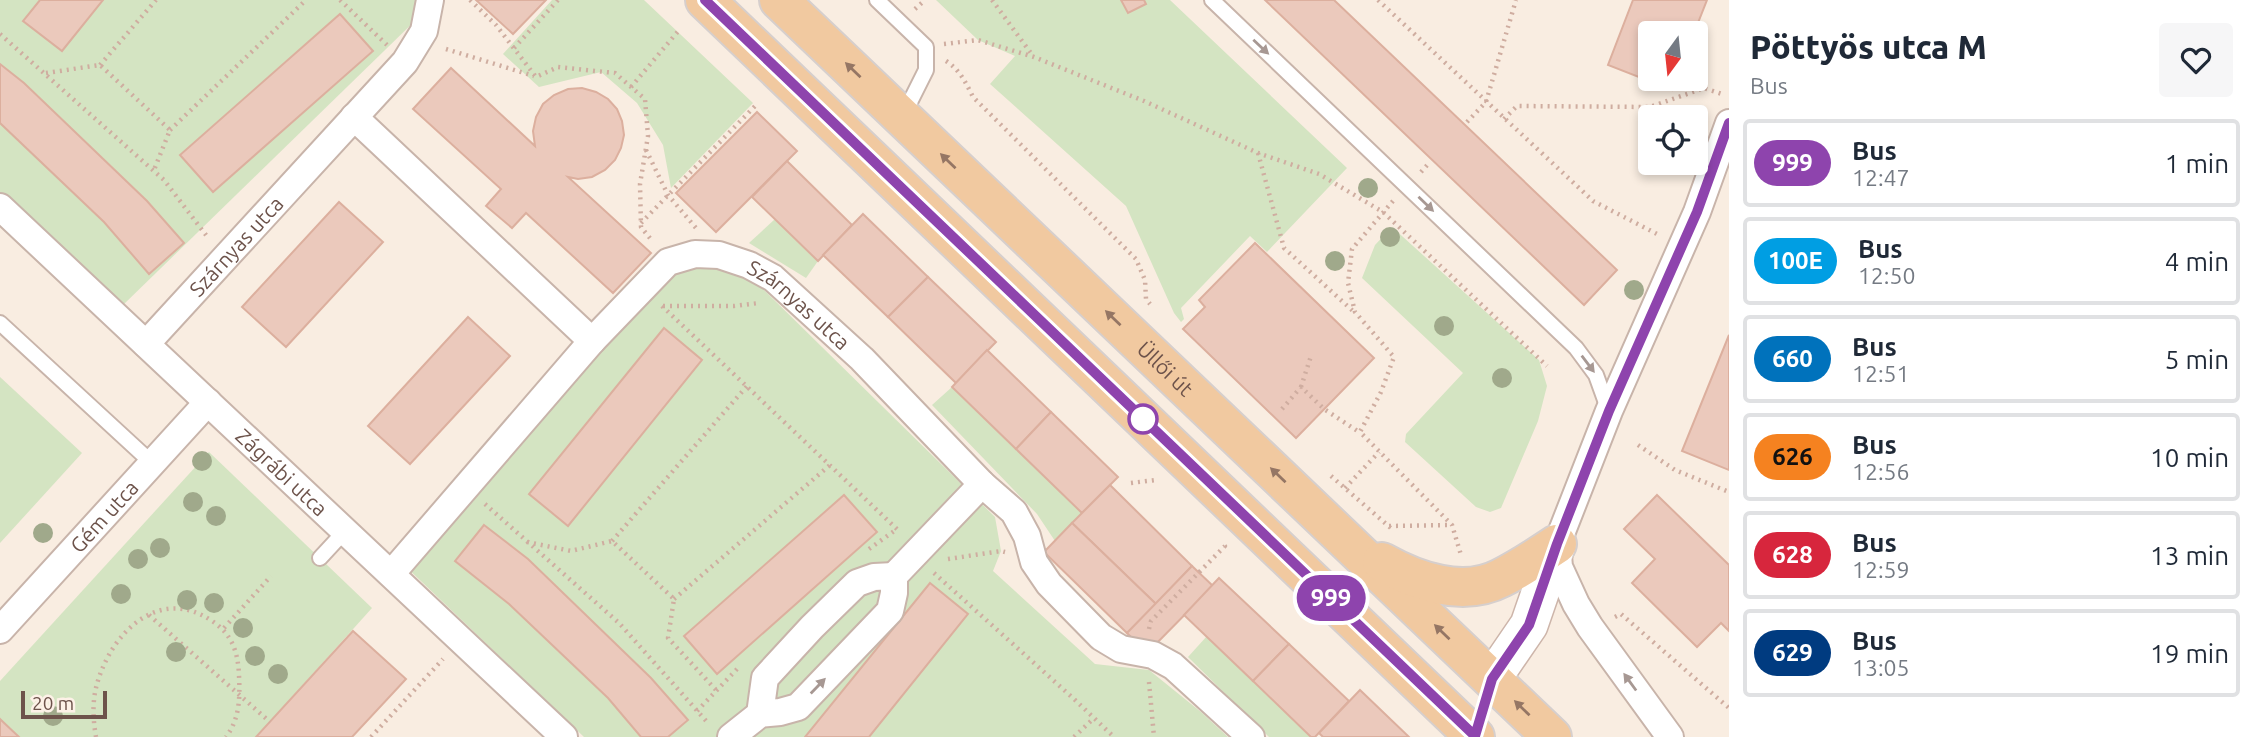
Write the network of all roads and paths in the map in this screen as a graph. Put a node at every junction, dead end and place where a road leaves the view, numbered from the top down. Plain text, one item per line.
1 (156, 0) edge
2 (306, 0) edge
3 (340, 0) edge
4 (430, 0) edge
5 (470, 0) edge
6 (558, 0) edge
7 (705, 0) edge
8 (779, 0) edge
9 (877, 0) edge
10 (992, 0) edge
11 (1212, 0) edge
12 (1378, 0) edge
13 (1516, 0) edge
14 (680, 29) dead end
15 (0, 34) edge
16 (418, 39) junction
17 (926, 47) junction
18 (514, 48) junction
19 (1034, 57) junction
20 (405, 62) junction
21 (100, 65) junction
22 (46, 73) junction
23 (536, 77) junction
24 (631, 87) junction
25 (1729, 97) edge
26 (1486, 102) junction
27 (758, 103) dead end
28 (908, 108) junction
29 (354, 117) junction
30 (1504, 119) junction
31 (1467, 122) dead end
32 (1729, 123) edge
33 (170, 130) junction
34 (646, 150) junction
35 (1258, 153) junction
36 (1430, 162) dead end
37 (154, 170) junction
38 (1407, 187) junction
39 (668, 195) junction
40 (0, 207) edge
41 (1384, 212) junction
42 (641, 223) junction
43 (1682, 247) junction
44 (719, 255) junction
45 (224, 259) junction
46 (668, 262) junction
47 (794, 297) junction
48 (1355, 312) junction
49 (1156, 314) dead end
50 (0, 323) edge
51 (592, 341) junction
52 (146, 344) junction
53 (1311, 356) dead end
54 (1546, 366) dead end
55 (747, 386) junction
56 (1301, 387) junction
57 (208, 402) junction
58 (1282, 409) dead end
59 (1609, 411) junction
60 (1360, 432) junction
61 (1638, 445) dead end
62 (1379, 452) junction
63 (152, 463) junction
64 (830, 465) junction
65 (1326, 471) dead end
66 (1153, 479) dead end
67 (1131, 483) dead end
68 (982, 484) junction
69 (466, 488) junction
70 (1345, 488) junction
71 (1729, 492) edge
72 (1452, 525) junction
73 (897, 529) junction
74 (345, 531) junction
75 (1219, 540) dead end
76 (527, 541) junction
77 (612, 541) junction
78 (877, 542) dead end
79 (1557, 544) junction
80 (1352, 546) junction
81 (320, 558) dead end
82 (920, 558) junction
83 (1034, 562) junction
84 (1464, 562) dead end
85 (391, 574) junction
86 (271, 576) dead end
87 (894, 576) junction
88 (674, 599) junction
89 (149, 614) junction
90 (224, 628) junction
91 (1590, 628) junction
92 (0, 630) edge
93 (460, 640) junction
94 (1153, 655) junction
95 (1414, 678) junction
96 (726, 679) dead end
97 (1492, 679) junction
98 (716, 690) junction
99 (239, 694) junction
100 (1729, 708) edge
101 (697, 711) junction
102 (760, 714) junction
103 (1094, 718) junction
104 (270, 722) dead end
105 (721, 733) edge
106 (1245, 735) edge
107 (96, 737) edge
108 (226, 737) edge
109 (371, 737) edge
110 (564, 737) edge
111 (1074, 737) edge
112 (1114, 737) edge
113 (1154, 737) edge
114 (1475, 737) edge
115 (1552, 737) edge
116 (1670, 737) edge

1 - 21 path
2 - 33 path
3 - 20 path
4 - 16 street, Szárnyas utca
5 - 18 path
6 - 18 path
7 - 95 main road
28 -> 8 main road, Üllői út
9 - 17 lane
10 - 19 path
11 -> 38 lane
12 - 26 path
13 - 26 path
14 - 24 path
15 - 22 path
16 - 20 street, Szárnyas utca
16 - 23 path
17 - 19 path
17 - 28 lane
17 - 49 path
18 - 23 path
19 - 35 path
20 - 29 street, Szárnyas utca
21 - 22 path
21 - 33 path
22 - 37 path
23 - 24 path
24 - 34 path
25 - 30 path
26 - 30 path
26 - 31 path
27 - 39 path
80 -> 28 main road, Üllői út
29 - 45 street, Szárnyas utca
29 - 51 street
30 - 43 path
32 - 43 street
33 - 37 path
34 - 39 path
34 - 42 path
35 - 41 path
35 - 48 path
36 - 38 path
37 - 45 path
38 - 41 path
38 -> 59 lane
39 - 42 path
39 - 44 path
40 - 52 street, Zágrábi utca
41 - 48 path
41 - 54 path
42 - 46 path
43 - 59 street
44 - 46 street, Szárnyas utca
44 - 47 street, Szárnyas utca
45 - 52 street, Szárnyas utca
46 - 51 street
47 - 55 path
47 - 68 street, Szárnyas utca
48 - 60 path
50 - 63 lane
51 - 69 street
52 - 57 street, Zágrábi utca
53 - 56 path
55 - 64 path
55 - 77 path
56 - 58 path
56 - 60 path
57 - 63 street, Gém utca
57 - 74 street, Zágrábi utca
59 - 79 street
60 - 62 path
61 - 71 path
62 - 70 path
62 - 72 path
63 - 92 street, Gém utca
64 - 73 path
64 - 88 path
65 - 70 path
66 - 67 path
68 - 82 street
68 - 83 street, Szárnyas utca
69 - 76 path
69 - 85 street
70 - 72 path
72 - 84 path
73 - 78 path
73 - 82 path
74 - 81 lane
74 - 85 street, Zágrábi utca
75 - 94 path
76 - 77 path
76 - 101 path
77 - 88 path
79 - 80 main road
79 - 91 street
79 - 97 street
97 -> 80 main road, Üllői út
82 - 83 path
82 - 87 street
82 - 103 path
83 - 94 street, Szárnyas utca
85 - 93 street, Zágrábi utca
86 - 90 path
87 - 102 street
102 -> 87 street
88 - 98 path
89 - 90 path
89 - 99 path
89 - 107 path
90 - 99 path
91 - 100 path
116 -> 91 street
93 - 109 path
93 - 110 street, Zágrábi utca
94 - 106 street, Szárnyas utca
94 - 113 path
95 - 97 main road
95 - 114 main road
96 - 98 path
97 - 114 main road
115 -> 97 main road, Üllői út
98 - 101 path
99 - 104 path
99 - 108 path
101 - 105 path
102 - 105 street
103 - 111 path
103 - 112 path

